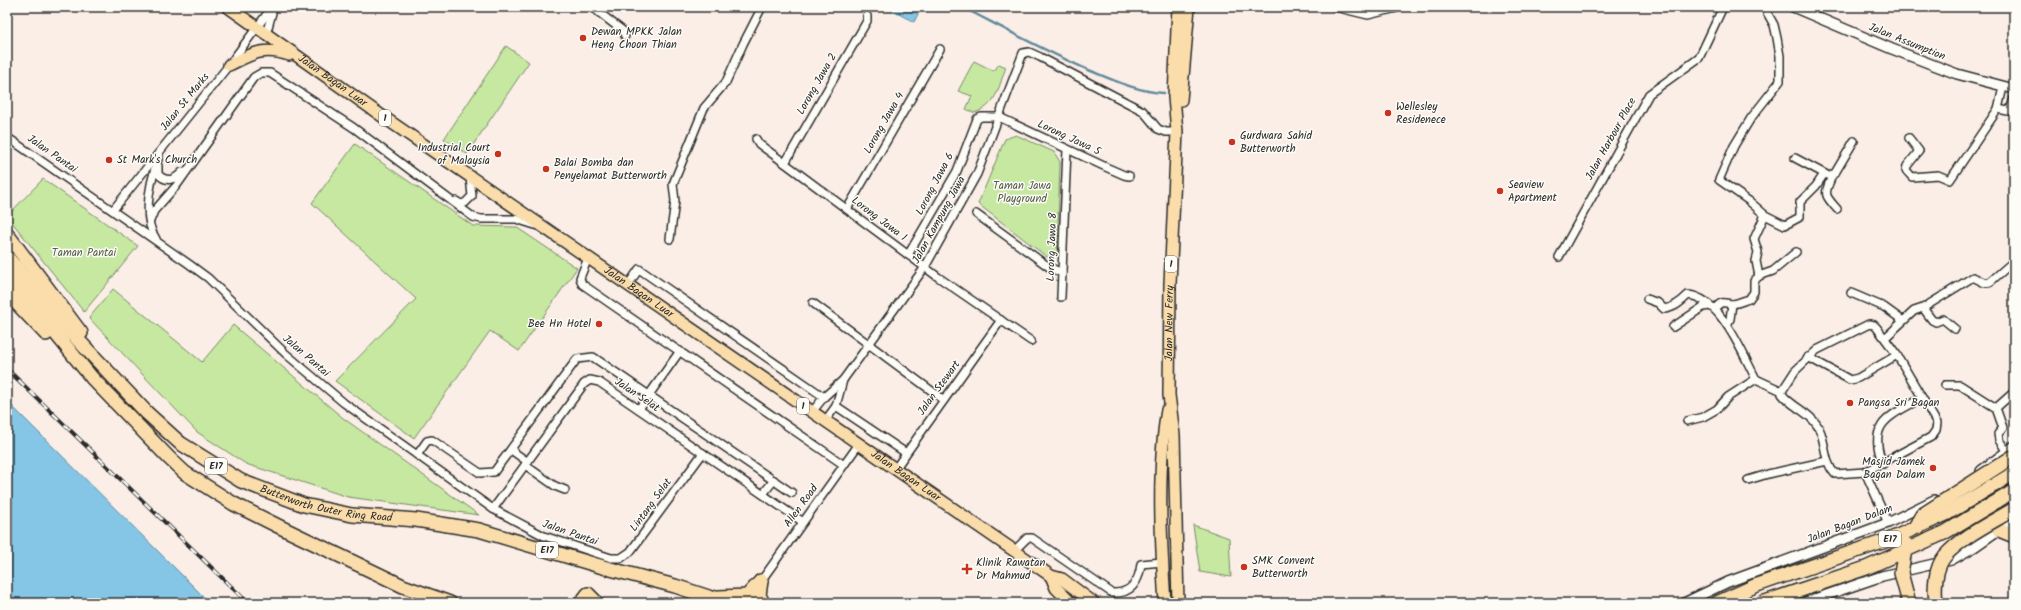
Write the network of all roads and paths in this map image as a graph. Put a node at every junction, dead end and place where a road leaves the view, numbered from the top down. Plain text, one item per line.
1 (228, 7) edge
2 (273, 7) edge
3 (592, 7) edge
4 (762, 7) edge
5 (1178, 7) edge
6 (1188, 7) edge
7 (1335, 7) edge
8 (1401, 7) edge
9 (1723, 7) edge
10 (1764, 7) edge
11 (1793, 7) edge
12 (867, 16) dead end
13 (256, 28) junction
14 (266, 35) junction
15 (625, 36) dead end
16 (940, 49) dead end
17 (299, 58) junction
18 (228, 65) junction
19 (2003, 87) junction
20 (2014, 89) edge
21 (2014, 98) edge
22 (1998, 109) junction
23 (999, 117) junction
24 (1177, 132) junction
25 (7, 137) edge
26 (1909, 138) dead end
27 (756, 139) dead end
28 (1854, 141) dead end
29 (1067, 149) junction
30 (160, 150) junction
31 (1795, 158) dead end
32 (194, 161) junction
33 (785, 163) junction
34 (1828, 174) junction
35 (1129, 176) dead end
36 (470, 177) junction
37 (446, 195) junction
38 (847, 209) junction
39 (1837, 209) dead end
40 (113, 210) junction
41 (976, 214) dead end
42 (1765, 215) junction
43 (150, 221) junction
44 (545, 228) junction
45 (7, 234) edge
46 (670, 239) dead end
47 (158, 242) junction
48 (1796, 252) dead end
49 (908, 255) junction
50 (7, 257) edge
51 (1559, 257) dead end
52 (588, 258) junction
53 (2014, 261) edge
54 (925, 267) junction
55 (1062, 273) junction
56 (7, 274) edge
57 (1759, 276) junction
58 (628, 286) junction
59 (7, 293) edge
60 (1850, 293) dead end
61 (1061, 297) dead end
62 (1647, 299) dead end
63 (814, 303) dead end
64 (1732, 304) junction
65 (1712, 308) junction
66 (1923, 308) junction
67 (1001, 320) junction
68 (1902, 320) junction
69 (1727, 325) junction
70 (1673, 327) dead end
71 (1955, 329) dead end
72 (1885, 338) junction
73 (1031, 341) dead end
74 (869, 344) junction
75 (680, 351) junction
76 (1897, 354) junction
77 (1808, 358) junction
78 (108, 370) junction
79 (92, 378) junction
80 (1756, 378) junction
81 (843, 380) junction
82 (1945, 385) dead end
83 (1782, 391) junction
84 (2014, 392) edge
85 (649, 394) junction
86 (1170, 395) junction
87 (824, 397) junction
88 (1922, 398) junction
89 (944, 400) junction
90 (836, 406) junction
91 (1996, 408) junction
92 (639, 409) junction
93 (812, 412) junction
94 (825, 421) junction
95 (1687, 421) dead end
96 (859, 444) junction
97 (511, 450) junction
98 (703, 453) junction
99 (906, 453) junction
100 (2009, 453) edge
101 (417, 455) junction
102 (1827, 461) junction
103 (526, 464) junction
104 (1883, 464) junction
105 (844, 465) junction
106 (895, 469) junction
107 (1980, 471) junction
108 (1864, 472) junction
109 (2014, 473) edge
110 (774, 480) junction
111 (1748, 480) dead end
112 (565, 490) dead end
113 (2014, 491) edge
114 (792, 493) dead end
115 (763, 494) junction
116 (2014, 503) edge
117 (494, 509) junction
118 (2014, 510) edge
119 (803, 522) junction
120 (1888, 523) junction
121 (2007, 524) edge
122 (2014, 536) edge
123 (1014, 551) junction
124 (611, 558) joint
125 (1162, 562) junction
126 (1051, 576) junction
127 (761, 581) junction
128 (1164, 588) junction
129 (708, 596) junction
130 (450, 603) edge
131 (581, 603) edge
132 (597, 603) edge
133 (727, 603) edge
134 (763, 603) edge
135 (1071, 603) edge
136 (1094, 603) edge
137 (1154, 603) edge
138 (1165, 603) edge
139 (1178, 603) edge
140 (1684, 603) edge
141 (1717, 603) edge
142 (1762, 603) edge
143 (1803, 603) edge
144 (1909, 603) edge
145 (1936, 603) edge

1 - 13 main road, Jalan Bagan Luar / 1
2 - 13 street, Jalan St Marks
2 - 14 street
3 - 15 street
4 - 46 street
5 - 24 main road, Jalan New Ferry / 1
6 - 24 main road, Jalan New Ferry / 1
7 - 8 street
9 - 51 street, Jalan Harbour Place
10 - 42 street
11 - 19 street, Jalan Assumption
12 - 33 street, Lorong Jawa 2
13 - 14 main road, Jalan Bagan Luar / 1
13 - 18 street, Jalan St Marks
14 - 17 main road, Jalan Bagan Luar / 1
16 - 38 street, Lorong Jawa 4
17 - 18 main road
17 - 36 main road, Jalan Bagan Luar / 1
18 - 30 street, Jalan St Marks
19 - 20 street, Jalan Assumption
19 - 22 street
21 - 22 street
22 - 26 street
23 - 24 street, Jalan Kampung Jawa
23 - 29 street, Lorong Jawa 5
23 - 49 street, Lorong Jawa 6
23 - 54 street, Jalan Kampung Jawa
24 - 86 main road, Jalan New Ferry / 1
25 - 40 street, Jalan Pantai
27 - 33 street, Lorong Jawa 1
28 - 34 street
29 - 35 street, Lorong Jawa 5
29 - 55 street, Lorong Jawa 8
30 - 32 street
30 - 40 street, Jalan St Marks
30 - 43 street
31 - 34 street
32 - 37 street
32 - 43 street
33 - 38 street, Lorong Jawa 1
34 - 39 street
34 - 42 street
36 - 37 street
36 - 44 main road, Jalan Bagan Luar / 1
37 - 44 street
38 - 49 street, Lorong Jawa 1
40 - 47 street, Jalan Pantai
41 - 55 street
42 - 57 street
43 - 47 street
44 - 52 main road, Jalan Bagan Luar / 1
45 - 78 highway
47 - 101 street, Jalan Pantai
48 - 57 street
49 - 54 street, Lorong Jawa 1
50 - 78 highway, Butterworth Outer Ring Road / E17
52 - 58 main road, Jalan Bagan Luar / 1
52 - 75 street
53 - 66 street
54 - 67 street, Lorong Jawa 1
54 - 74 street, Jalan Kampung Jawa
55 - 61 street, Lorong Jawa 8
56 - 79 highway, E17
57 - 64 street
58 - 87 street
58 - 93 main road, Jalan Bagan Luar / 1
59 - 79 highway
60 - 68 street
62 - 65 street
63 - 74 street
64 - 65 street
64 - 69 street
65 - 69 street
65 - 70 street
66 - 68 street
66 - 71 street
67 - 73 street, Lorong Jawa 1
67 - 89 street, Jalan Stewart
68 - 72 street
69 - 80 street
72 - 76 street
72 - 77 street
74 - 81 street, Jalan Kampung Jawa
74 - 89 street
75 - 85 street
75 - 105 street
76 - 77 street
76 - 88 street
77 - 83 street
78 - 129 highway, Butterworth Outer Ring Road / E17
79 - 130 highway, E17
80 - 83 street
80 - 95 street
81 - 87 street, Jalan Kampung Jawa
81 - 90 street, Jalan Kampung Jawa
82 - 91 street
83 - 102 street
84 - 91 street
85 - 92 street
85 - 97 street
85 - 110 street
86 - 125 main road, Jalan New Ferry / 1
86 - 139 main road, Jalan New Ferry / 1
87 - 93 street, Jalan Kampung Jawa
88 - 104 street
88 - 104 street
89 - 99 street, Jalan Stewart
90 - 94 street, Jalan Kampung Jawa
90 - 99 street
91 - 100 street
92 - 98 street, Jalan Selat
92 - 103 street, Jalan Selat
93 - 94 main road, Jalan Bagan Luar / 1
94 - 96 main road, Jalan Bagan Luar / 1
96 - 105 street, Allen Road
96 - 106 main road, Jalan Bagan Luar / 1
97 - 101 street
97 - 103 street
98 - 115 street, Jalan Selat
98 - 124 street, Lintang Selat
99 - 106 street, Jalan Stewart
100 - 107 street, Jalan Bagan Dalam
100 - 116 street
100 - 144 highway, bridge
101 - 117 street, Jalan Pantai
102 - 108 street
102 - 111 street
103 - 112 street
103 - 117 street, Jalan Selat
104 - 108 street
105 - 119 street, Allen Road
106 - 123 main road, Jalan Bagan Luar / 1
107 - 120 street, Jalan Bagan Dalam
107 - 121 street
108 - 120 street
109 - 141 highway, E17, bridge
110 - 114 street
110 - 115 street
113 - 142 highway, E17, bridge
115 - 119 street, Jalan Selat
117 - 124 street, Jalan Pantai
118 - 145 highway, bridge
119 - 127 street, Allen Road
120 - 140 street, Jalan Bagan Dalam
121 - 122 highway
121 - 143 street
123 - 125 street
123 - 126 main road, Jalan Bagan Luar / 1
125 - 128 main road, Jalan New Ferry / 1
126 - 135 main road, Jalan Bagan Luar / 1
126 - 136 main road, Jalan Bagan Luar / 1
127 - 129 highway
127 - 134 highway
128 - 137 main road
128 - 138 main road, Jalan New Ferry / 1
129 - 133 highway, Butterworth Outer Ring Road / E17
131 - 132 highway

